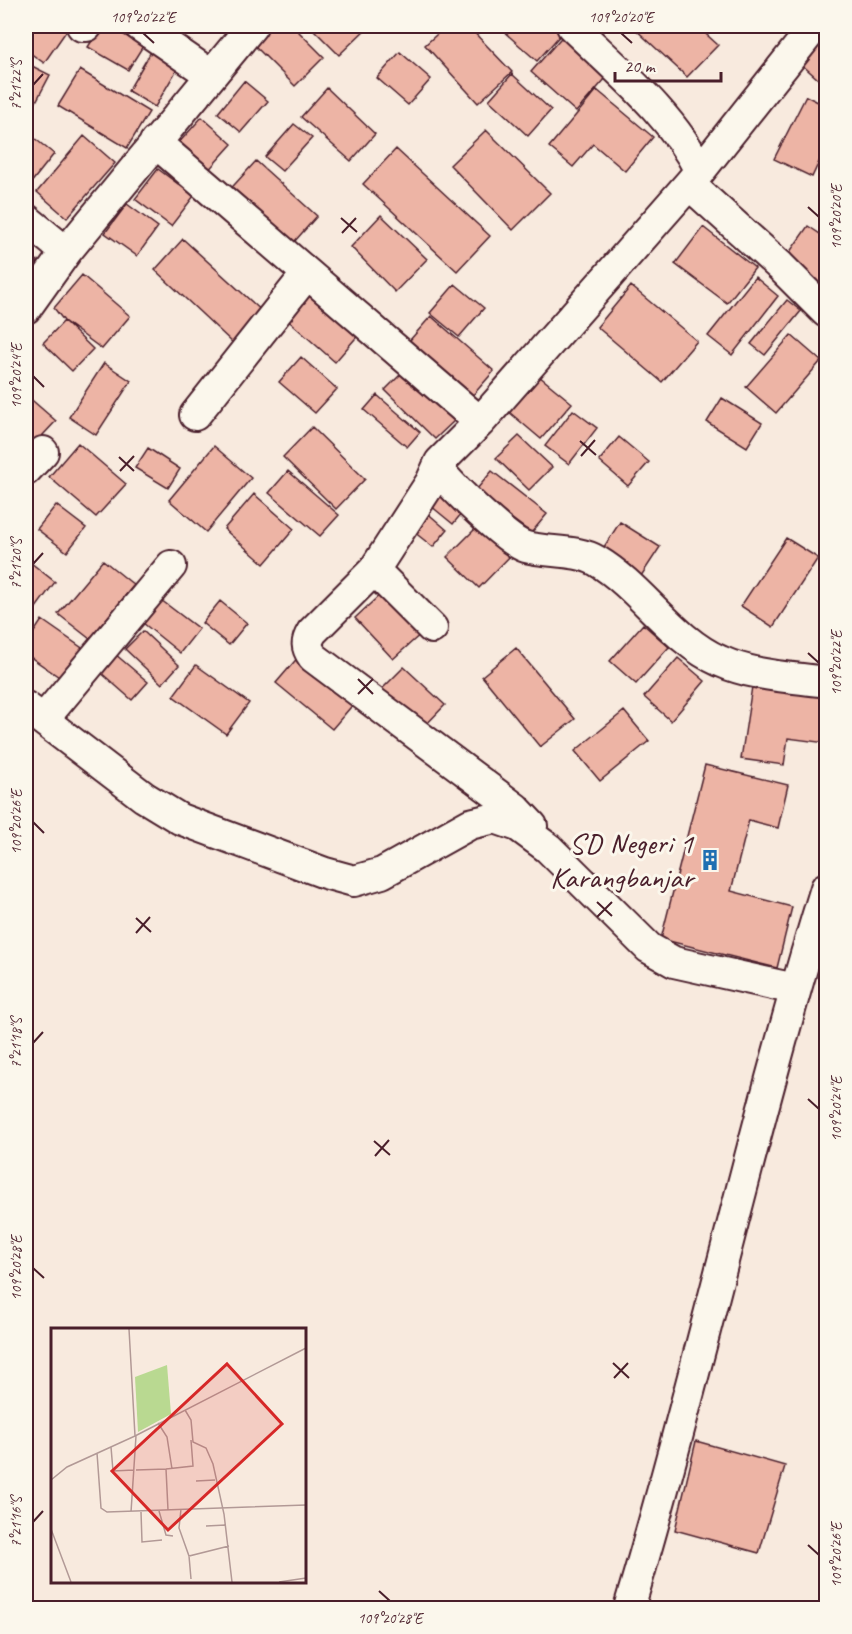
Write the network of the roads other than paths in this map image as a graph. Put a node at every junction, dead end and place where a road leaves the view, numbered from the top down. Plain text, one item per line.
1 (82, 26) edge
2 (87, 26) edge
3 (140, 26) edge
4 (252, 26) edge
5 (572, 26) edge
6 (815, 26) edge
7 (211, 75) junction
8 (155, 142) junction
9 (695, 178) junction
10 (26, 219) edge
11 (66, 252) junction
12 (306, 275) junction
13 (26, 308) edge
14 (826, 312) edge
15 (195, 415) dead end
16 (480, 422) junction
17 (438, 469) junction
18 (171, 566) dead end
19 (374, 570) junction
20 (432, 628) dead end
21 (826, 682) edge
22 (34, 714) edge
23 (548, 848) junction
24 (826, 888) edge
25 (795, 989) junction
26 (629, 1608) edge

1 - 2 street
3 - 7 street
4 - 7 street
5 - 9 street
6 - 9 street
7 - 8 street
8 - 11 street
8 - 12 street
9 - 14 street
9 - 16 street
10 - 11 street
11 - 13 street
12 - 15 street
12 - 16 street
16 - 17 street
17 - 19 street
17 - 21 street
18 - 22 street
19 - 20 street
19 - 23 street
22 - 23 street
23 - 25 street
24 - 25 street
25 - 26 street

